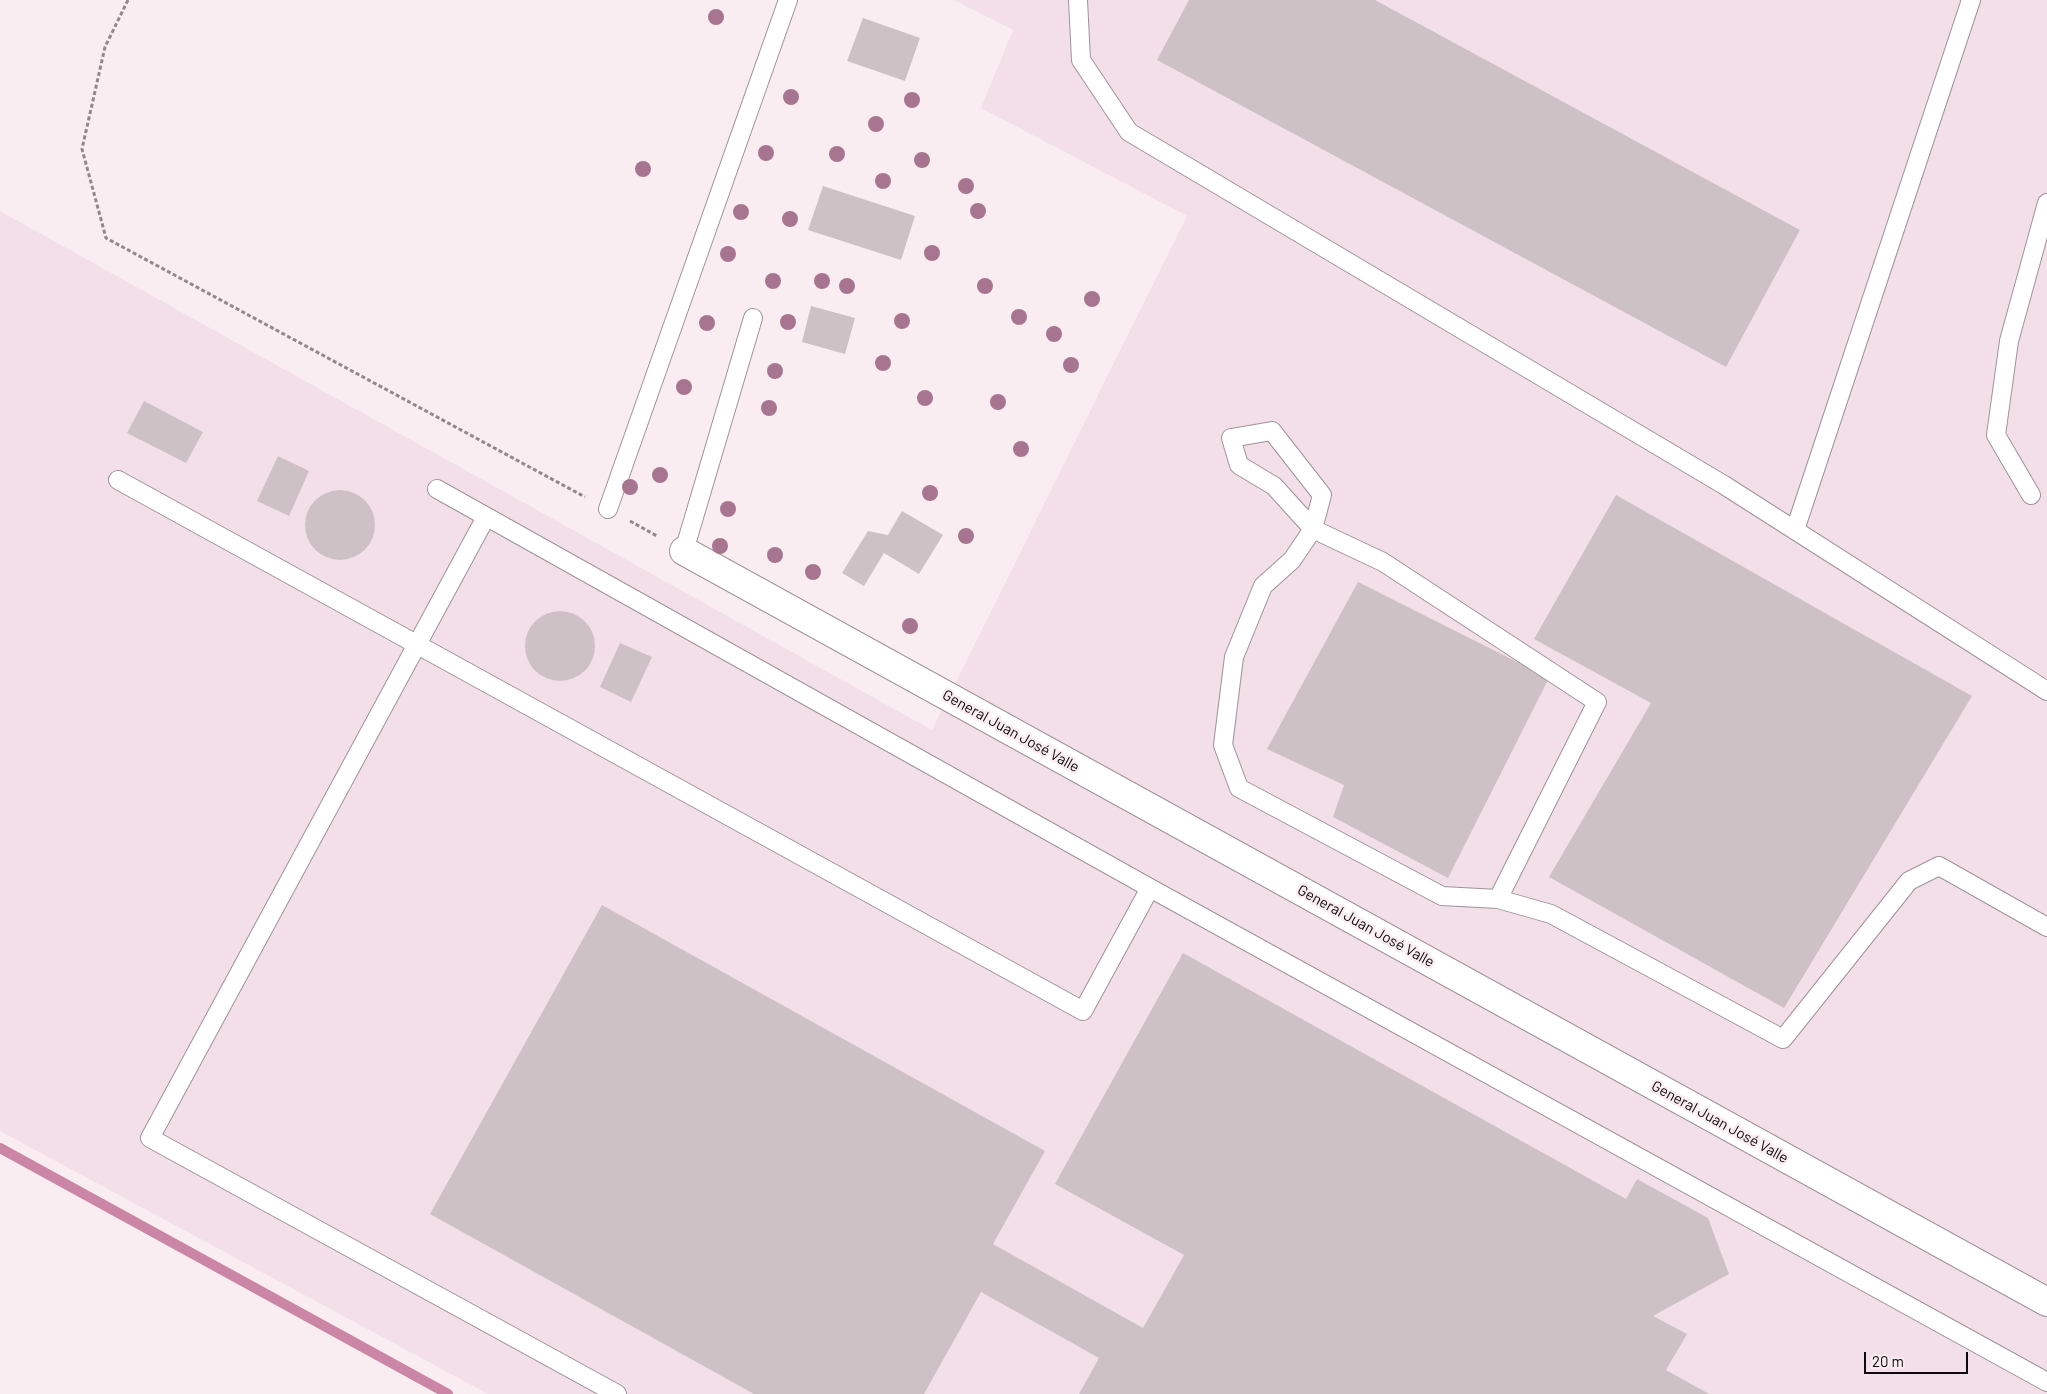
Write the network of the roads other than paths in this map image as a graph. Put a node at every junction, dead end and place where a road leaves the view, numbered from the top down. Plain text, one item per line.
1 (788, 0) edge
2 (1078, 0) edge
3 (1971, 0) edge
4 (2047, 203) edge
5 (753, 318) dead end
6 (118, 480) dead end
7 (437, 489) dead end
8 (2030, 495) dead end
9 (608, 510) road end
10 (486, 517) junction
11 (1313, 529) junction
12 (1795, 530) junction
13 (684, 551) joint
14 (417, 644) junction
15 (2047, 690) edge
16 (1150, 888) junction
17 (1498, 899) junction
18 (2047, 927) edge
19 (2047, 1302) edge
20 (2047, 1382) edge
21 (617, 1394) edge

1 - 9 lane
2 - 12 lane
3 - 12 lane
4 - 8 lane
5 - 13 lane
6 - 14 lane
7 - 10 lane
10 - 14 lane
10 - 16 lane
11 - 11 lane
11 - 17 lane
11 - 17 lane
12 - 15 lane
13 - 19 street, General Juan José Valle
14 - 16 lane
14 - 21 lane
16 - 20 lane
17 - 18 lane

